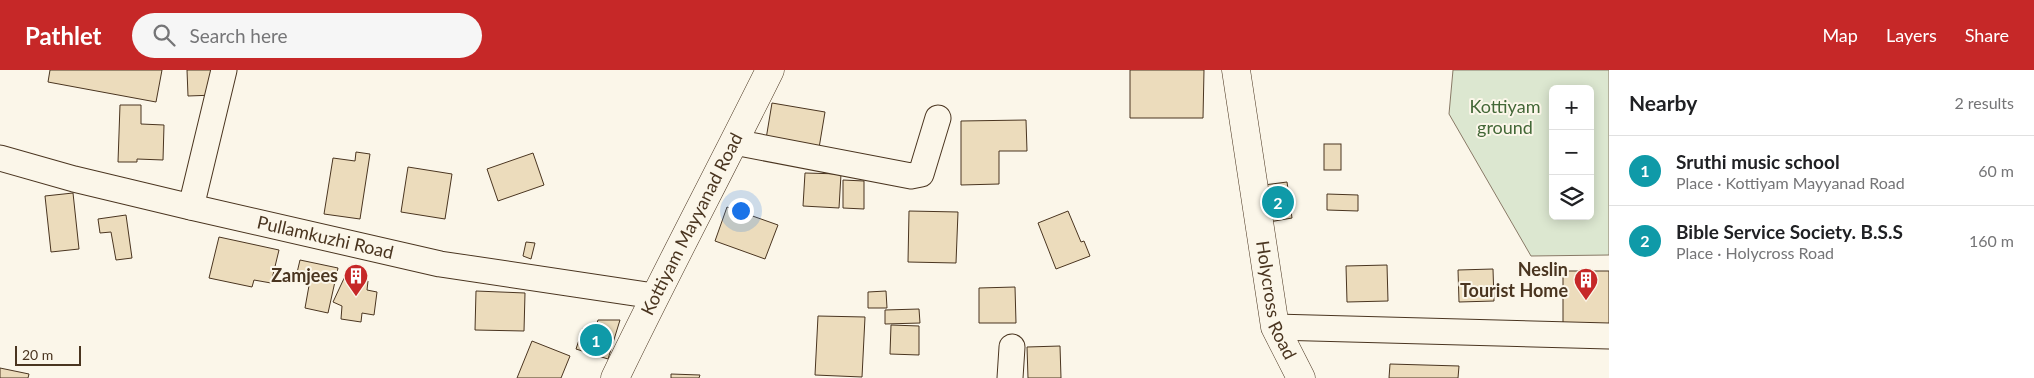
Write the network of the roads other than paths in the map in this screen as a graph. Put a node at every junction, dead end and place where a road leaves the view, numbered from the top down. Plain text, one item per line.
1 (224, 70) edge
2 (770, 70) edge
3 (1236, 70) edge
4 (938, 118) dead end
5 (734, 142) junction
6 (0, 158) edge
7 (190, 207) junction
8 (654, 296) junction
9 (1276, 327) junction
10 (1609, 336) edge
11 (1012, 347) dead end
12 (615, 378) edge
13 (1010, 378) edge
14 (1301, 378) edge

1 - 7 street
2 - 5 main road, Kottiyam Mayyanad Road
3 - 9 main road, Holycross Road
4 - 5 street
5 - 8 main road, Kottiyam Mayyanad Road
6 - 7 street, Pullamkuzhi Road
7 - 8 street, Pullamkuzhi Road
8 - 12 main road, Kottiyam Mayyanad Road
9 - 10 street
9 - 14 main road, Holycross Road
11 - 13 street

